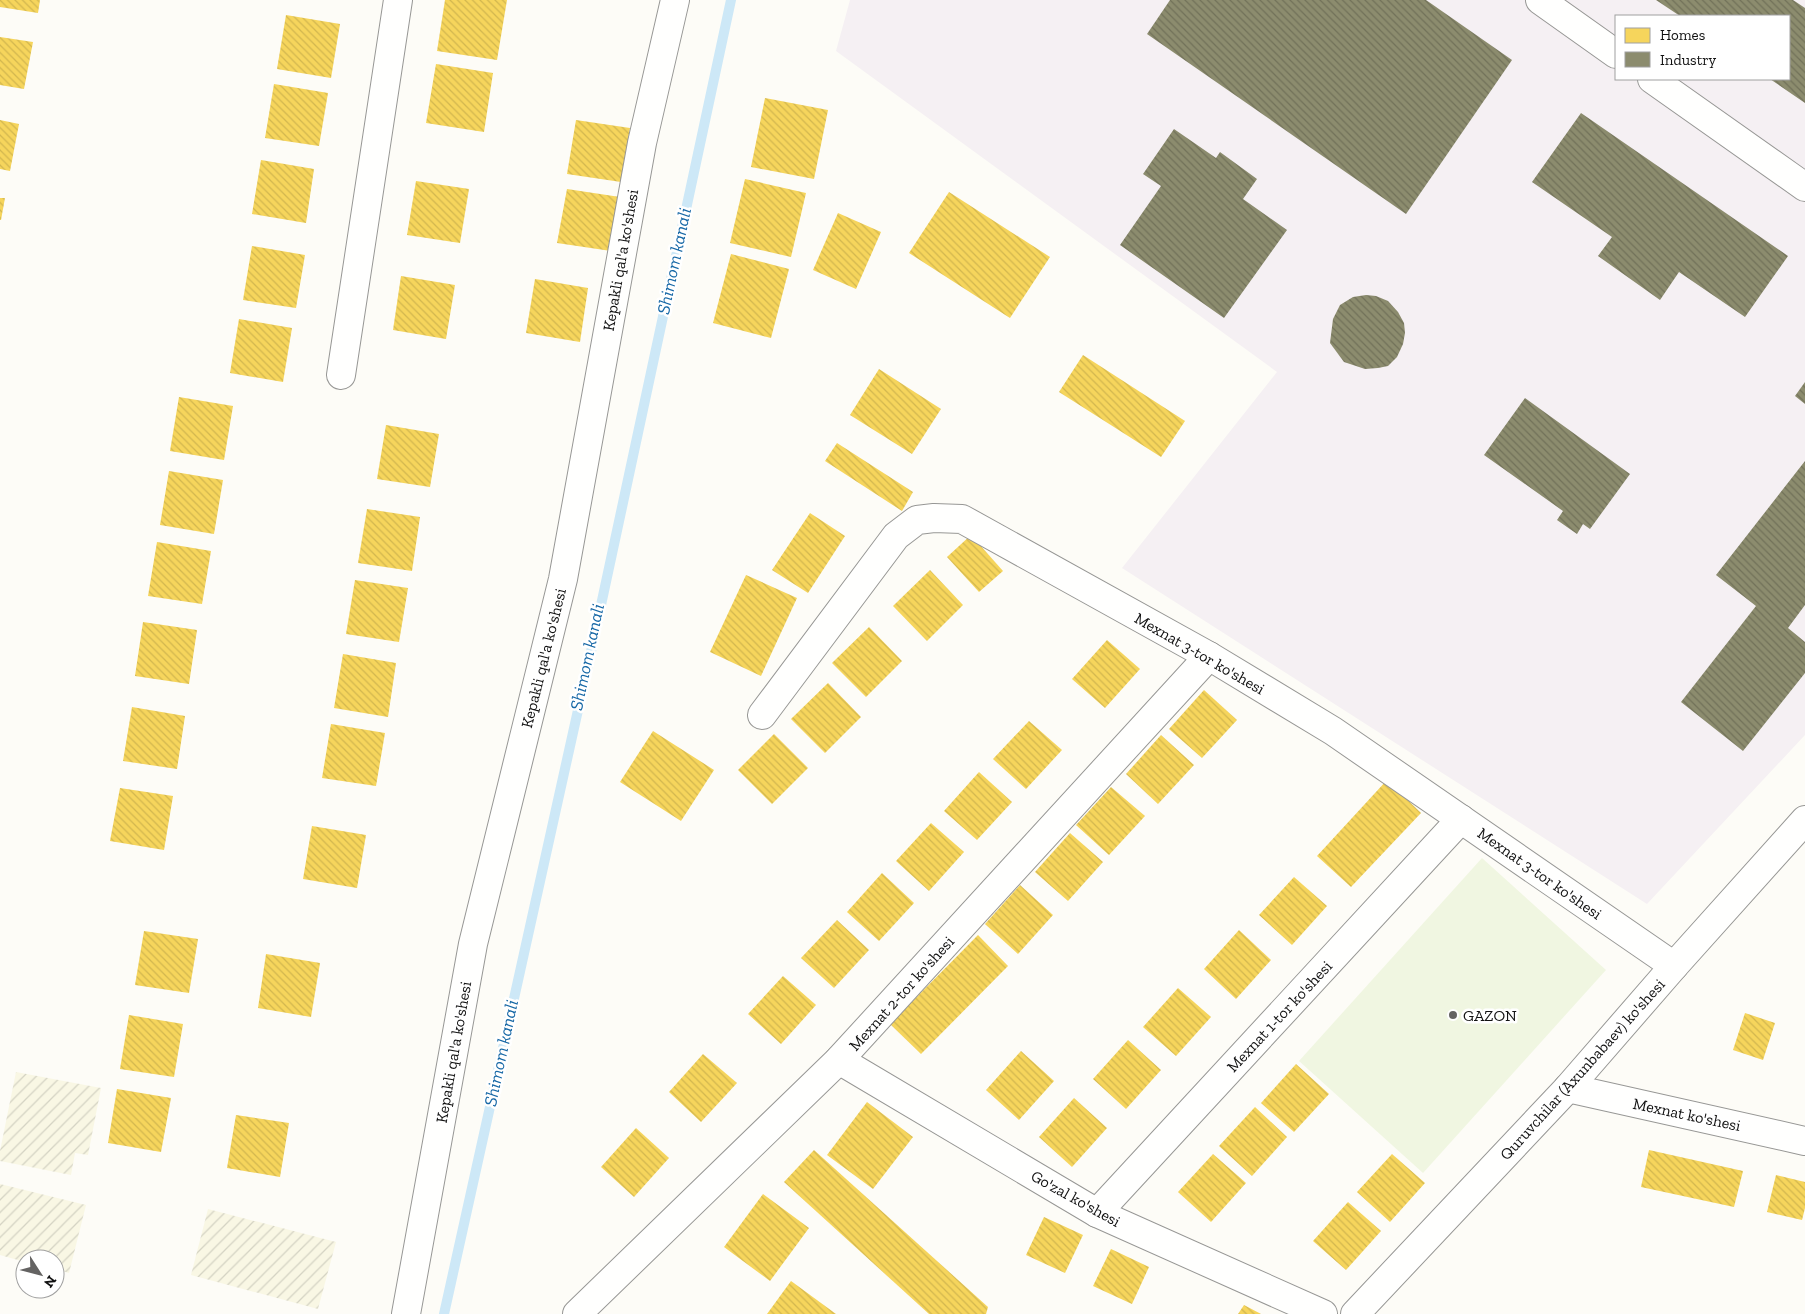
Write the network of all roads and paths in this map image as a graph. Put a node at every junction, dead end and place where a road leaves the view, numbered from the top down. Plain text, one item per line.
1 (398, 0) edge
2 (675, 0) edge
3 (1540, 0) edge
4 (1615, 53) edge
5 (1653, 80) edge
6 (1805, 187) edge
7 (341, 375) dead end
8 (1209, 656) junction
9 (762, 715) dead end
10 (1461, 819) junction
11 (1805, 820) edge
12 (1674, 966) junction
13 (840, 1060) junction
14 (1568, 1088) junction
15 (1805, 1140) edge
16 (1097, 1213) junction
17 (406, 1314) edge
18 (577, 1314) edge
19 (1323, 1314) edge
20 (1356, 1314) edge

1 - 7 street
2 - 17 street, Kepakli qal'a ko'shesi
3 - 4 street
5 - 6 street
8 - 9 street, Mexnat 3-tor ko'shesi
8 - 10 street, Mexnat 3-tor ko'shesi
8 - 13 street, Mexnat 2-tor ko'shesi
10 - 12 street, Mexnat 3-tor ko'shesi
10 - 16 street, Mexnat 1-tor ko'shesi
11 - 12 street, Quruvchilar (Axunbabaev) ko'shesi
12 - 14 street, Quruvchilar (Axunbabaev) ko'shesi
13 - 16 street, Go'zal ko'shesi
13 - 18 street, Mexnat 2-tor ko'shesi
14 - 15 street, Mexnat ko'shesi
14 - 20 street, Quruvchilar (Axunbabaev) ko'shesi
16 - 19 street, Go'zal ko'shesi

